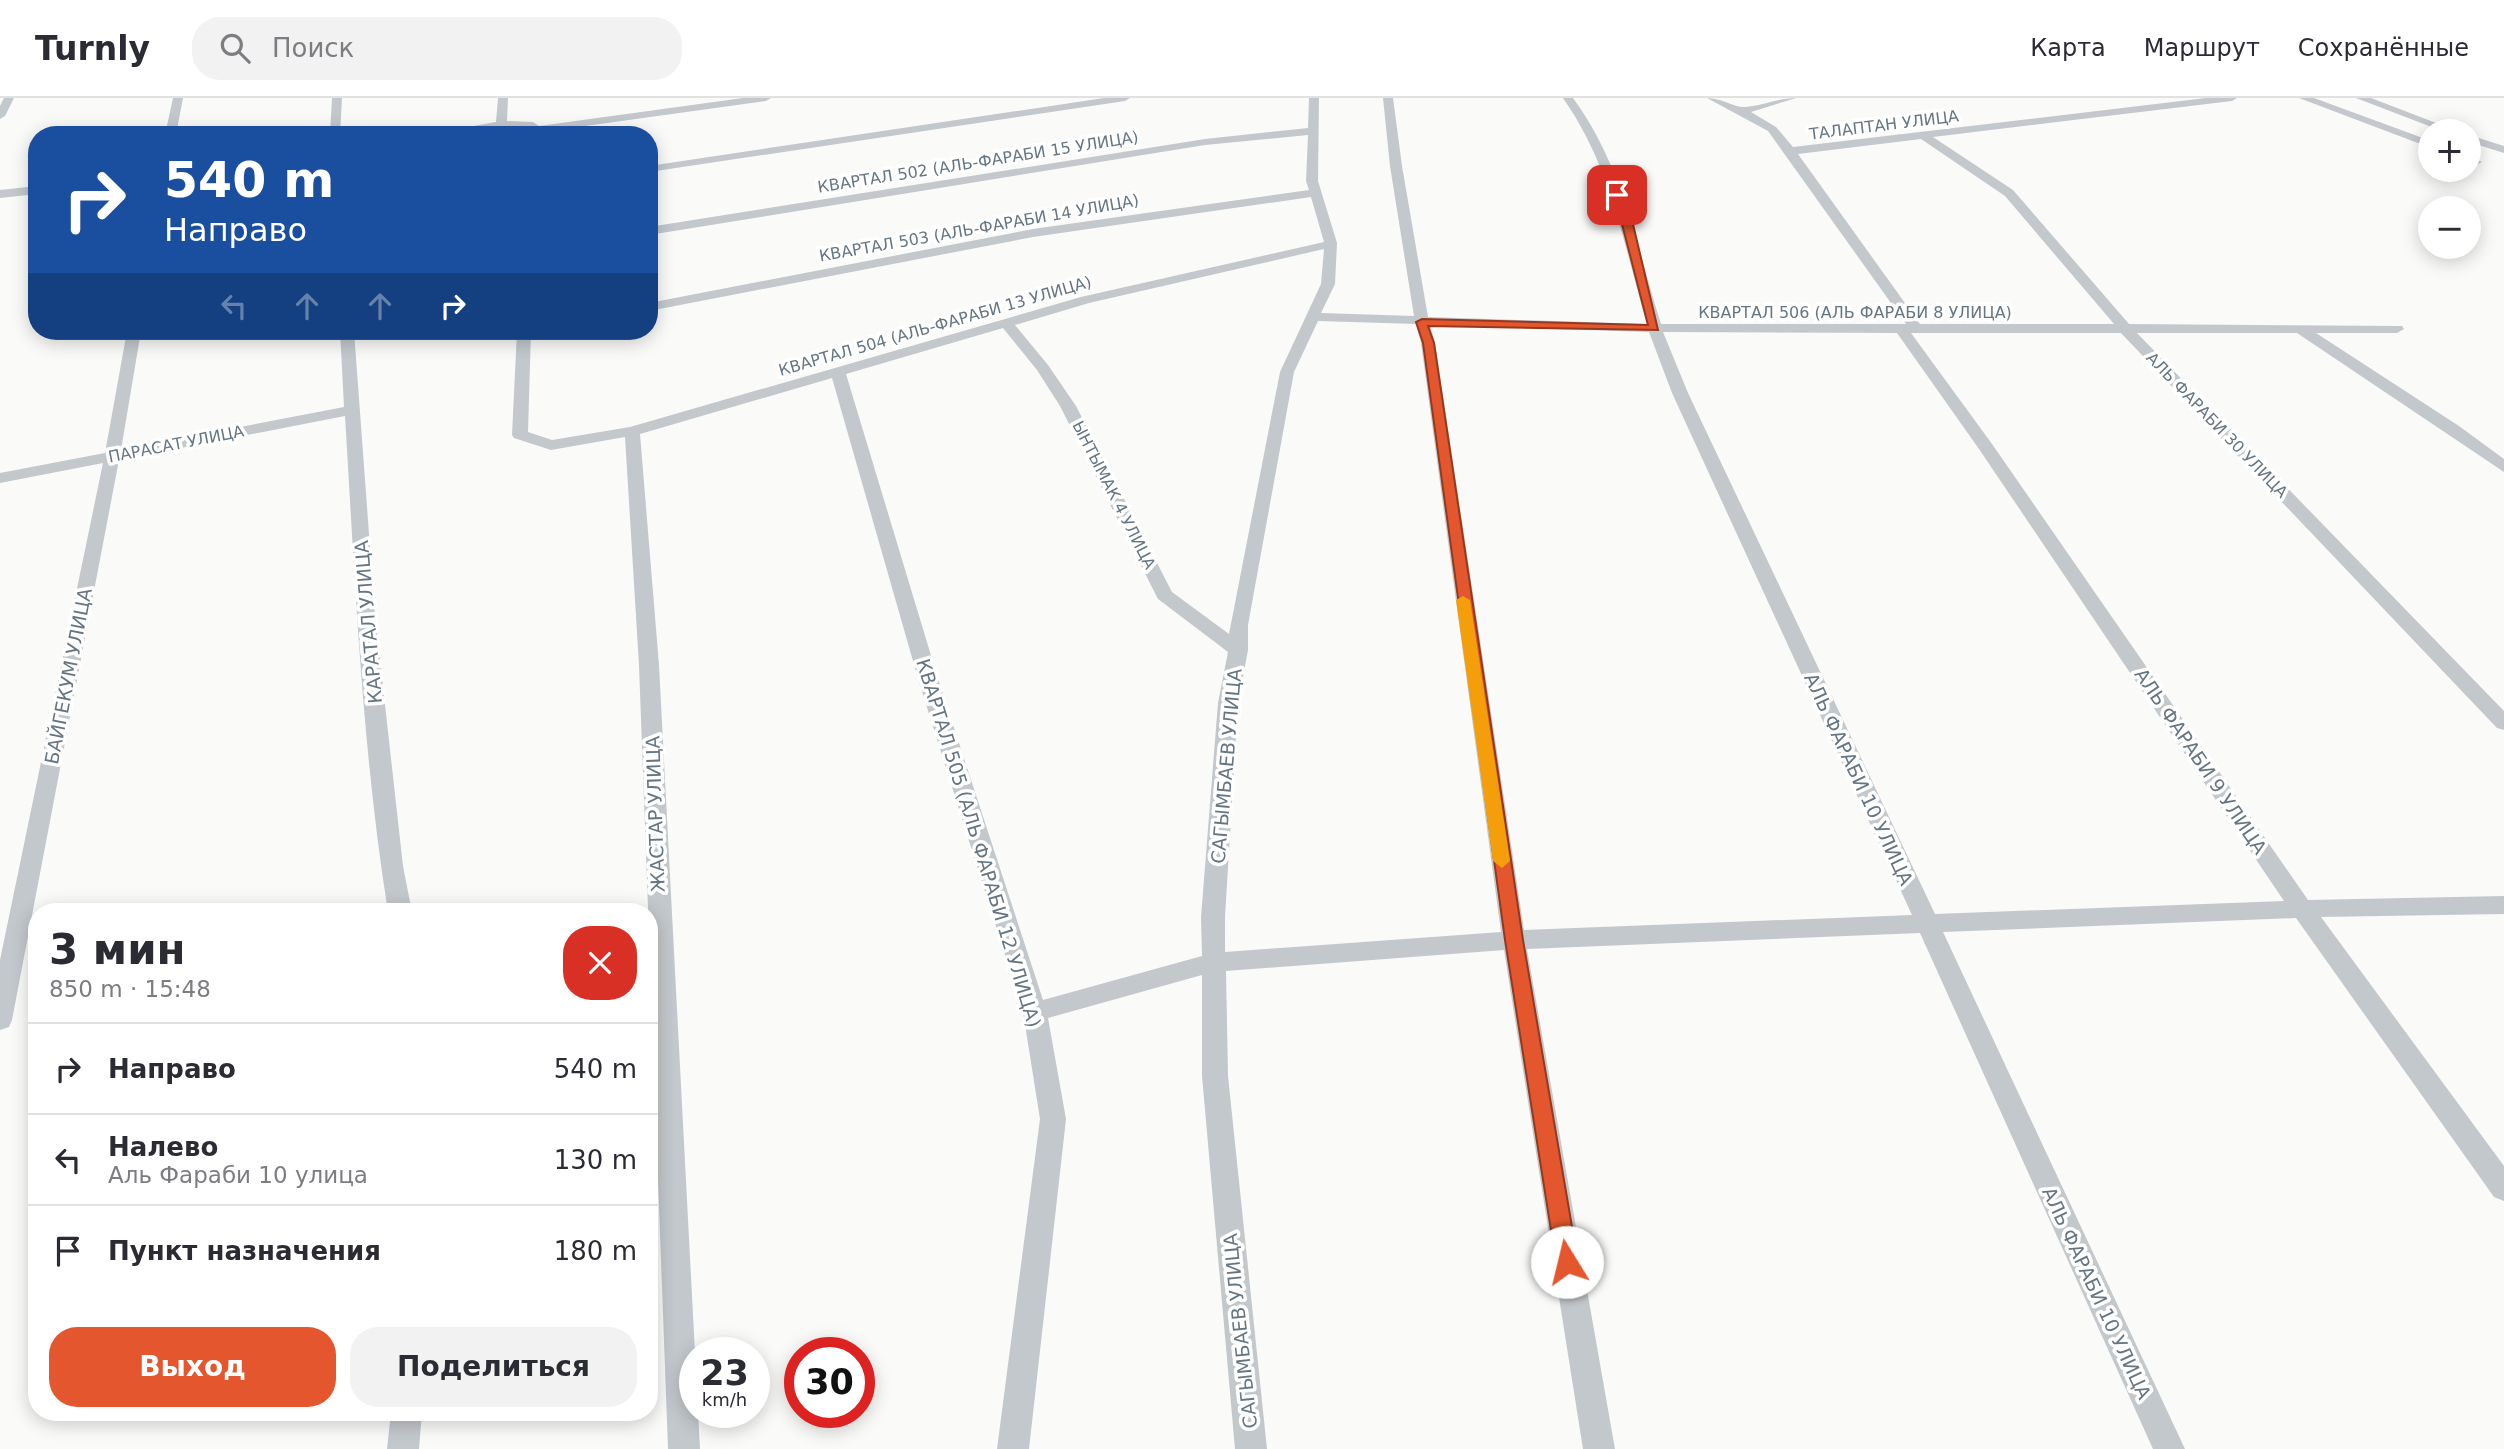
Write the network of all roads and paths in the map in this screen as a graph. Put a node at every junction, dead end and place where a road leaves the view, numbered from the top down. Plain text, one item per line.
1 (9, 98) edge
2 (178, 98) edge
3 (337, 98) edge
4 (503, 98) edge
5 (669, 98) edge
6 (766, 98) edge
7 (1125, 98) edge
8 (1314, 98) edge
9 (1388, 98) edge
10 (1712, 98) edge
11 (1791, 98) edge
12 (2232, 98) edge
13 (2304, 98) edge
14 (2361, 98) edge
15 (1569, 100) edge
16 (672, 111) junction
17 (1742, 111) junction
18 (0, 116) edge
19 (2419, 119) edge
20 (501, 124) junction
21 (172, 126) edge
22 (335, 126) edge
23 (488, 126) edge
24 (529, 126) edge
25 (576, 126) edge
26 (1312, 131) junction
27 (1924, 136) junction
28 (2418, 140) edge
29 (2481, 142) edge
30 (2504, 150) edge
31 (1791, 151) junction
32 (658, 168) edge
33 (28, 191) edge
34 (1316, 193) junction
35 (0, 194) edge
36 (658, 231) edge
37 (1331, 244) junction
38 (658, 305) edge
39 (1313, 317) junction
40 (1422, 322) junction
41 (1006, 323) junction
42 (1654, 328) junction
43 (2397, 329) dead end
44 (1910, 330) junction
45 (2126, 330) junction
46 (2302, 330) junction
47 (132, 340) edge
48 (348, 340) edge
49 (524, 340) edge
50 (838, 372) junction
51 (353, 410) junction
52 (632, 431) junction
53 (112, 456) junction
54 (2504, 467) edge
55 (0, 478) edge
56 (1238, 650) junction
57 (2504, 723) edge
58 (398, 903) edge
59 (2504, 905) edge
60 (2302, 909) junction
61 (1928, 925) junction
62 (1514, 940) junction
63 (1214, 962) junction
64 (1035, 1012) junction
65 (0, 1020) edge
66 (2504, 1188) edge
67 (406, 1421) edge
68 (403, 1449) edge
69 (684, 1449) edge
70 (1013, 1449) edge
71 (1251, 1449) edge
72 (1599, 1449) edge
73 (2169, 1449) edge

1 - 18 street
2 - 21 street
3 - 22 street
4 - 20 street
5 - 16 street
6 - 16 street
7 - 32 street
8 - 26 street, САГЫМБАЕВ УЛИЦА
9 - 40 street
10 - 17 street, АЛЬ ФАРАБИ 9 УЛИЦА
11 - 17 street
12 - 27 street, ТАЛАПТАН УЛИЦА
13 - 28 street
14 - 19 street
15 - 42 street, АЛЬ ФАРАБИ 10 УЛИЦА
16 - 25 street
17 - 31 street, АЛЬ ФАРАБИ 9 УЛИЦА
20 - 23 street
20 - 24 street
26 - 34 street, САГЫМБАЕВ УЛИЦА
26 - 36 street, КВАРТАЛ 502 (АЛЬ-ФАРАБИ 15 УЛИЦА)
27 - 31 street, ТАЛАПТАН УЛИЦА
27 - 45 street, АЛЬ ФАРАБИ 30 УЛИЦА
29 - 30 street
31 - 44 street, АЛЬ ФАРАБИ 9 УЛИЦА
33 - 35 street
34 - 37 street, САГЫМБАЕВ УЛИЦА
34 - 38 street, КВАРТАЛ 503 (АЛЬ-ФАРАБИ 14 УЛИЦА)
37 - 39 street, САГЫМБАЕВ УЛИЦА
37 - 41 street, КВАРТАЛ 504 (АЛЬ-ФАРАБИ 13 УЛИЦА)
39 - 40 street, КВАРТАЛ 506 (АЛЬ ФАРАБИ 8 УЛИЦА)
39 - 56 street, САГЫМБАЕВ УЛИЦА
40 - 42 street, КВАРТАЛ 506 (АЛЬ ФАРАБИ 8 УЛИЦА)
40 - 62 street
41 - 50 street, КВАРТАЛ 504 (АЛЬ-ФАРАБИ 13 УЛИЦА)
41 - 56 street, ЫНТЫМАК 4 УЛИЦА
42 - 44 street, КВАРТАЛ 506 (АЛЬ ФАРАБИ 8 УЛИЦА)
42 - 61 street, АЛЬ ФАРАБИ 10 УЛИЦА
43 - 46 street, КВАРТАЛ 506 (АЛЬ ФАРАБИ 8 УЛИЦА)
44 - 45 street, КВАРТАЛ 506 (АЛЬ ФАРАБИ 8 УЛИЦА)
44 - 60 street, АЛЬ ФАРАБИ 9 УЛИЦА
45 - 46 street, КВАРТАЛ 506 (АЛЬ ФАРАБИ 8 УЛИЦА)
45 - 57 street, АЛЬ ФАРАБИ 30 УЛИЦА
46 - 54 street
47 - 53 street, БАЙГЕКУМ УЛИЦА
48 - 51 street, КАРАТАЛ УЛИЦА
49 - 52 street, КВАРТАЛ 504 (АЛЬ-ФАРАБИ 13 УЛИЦА)
50 - 52 street, КВАРТАЛ 504 (АЛЬ-ФАРАБИ 13 УЛИЦА)
50 - 64 street, КВАРТАЛ 505 (АЛЬ ФАРАБИ 12 УЛИЦА)
51 - 53 street, ПАРАСАТ УЛИЦА
51 - 58 street, КАРАТАЛ УЛИЦА
52 - 69 street, ЖАСТАР УЛИЦА
53 - 55 street, ПАРАСАТ УЛИЦА
53 - 65 street, БАЙГЕКУМ УЛИЦА
56 - 63 street, САГЫМБАЕВ УЛИЦА
59 - 60 street
60 - 61 street
60 - 66 street, АЛЬ ФАРАБИ 9 УЛИЦА
61 - 62 street
61 - 73 street, АЛЬ ФАРАБИ 10 УЛИЦА
62 - 63 street
62 - 72 street
63 - 64 street
63 - 71 street, САГЫМБАЕВ УЛИЦА
64 - 70 street, КВАРТАЛ 505 (АЛЬ ФАРАБИ 12 УЛИЦА)
67 - 68 street

